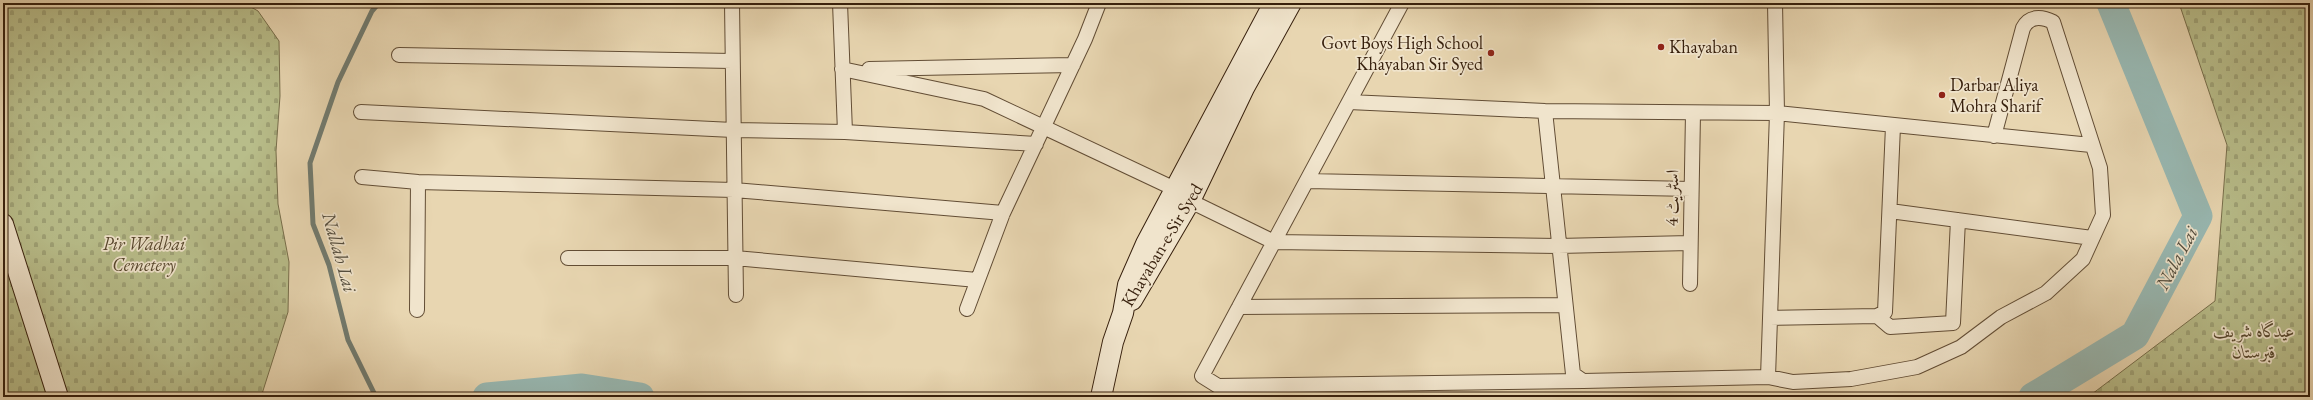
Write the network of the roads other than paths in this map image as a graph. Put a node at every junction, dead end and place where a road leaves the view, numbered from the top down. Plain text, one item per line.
1 (732, 3) edge
2 (840, 3) edge
3 (1098, 3) edge
4 (1274, 3) edge
5 (1291, 3) edge
6 (1402, 3) edge
7 (1775, 3) edge
8 (399, 55) dead end
9 (732, 61) junction
10 (1073, 65) junction
11 (842, 69) junction
12 (1349, 102) junction
13 (1545, 111) junction
14 (361, 112) dead end
15 (1693, 113) junction
16 (1776, 113) junction
17 (1893, 126) junction
18 (1044, 127) junction
19 (733, 130) junction
20 (845, 132) junction
21 (1994, 136) junction
22 (1036, 144) junction
23 (2091, 145) junction
24 (362, 177) dead end
25 (1307, 181) junction
26 (418, 182) junction
27 (1552, 186) junction
28 (1691, 189) junction
29 (734, 190) junction
30 (1183, 195) junction
31 (1890, 211) junction
32 (1003, 213) junction
33 (1958, 220) junction
34 (3, 224) edge
35 (2092, 238) junction
36 (1274, 242) junction
37 (1690, 243) junction
38 (1558, 246) junction
39 (568, 258) dead end
40 (735, 258) junction
41 (977, 280) junction
42 (1690, 284) dead end
43 (736, 295) dead end
44 (1565, 305) junction
45 (1239, 307) junction
46 (967, 308) dead end
47 (417, 310) dead end
48 (1877, 316) junction
49 (1770, 318) junction
50 (1768, 377) junction
51 (1583, 381) junction
52 (58, 397) edge
53 (1101, 397) edge

1 - 9 street
2 - 11 street
3 - 10 street
4 - 30 main road, Khayaban-e-Sir Syed
5 - 30 main road, Khayaban-e-Sir Syed
6 - 12 street
7 - 16 street
8 - 9 street
9 - 19 street
10 - 11 street
10 - 18 street
11 - 18 street
11 - 20 street
12 - 13 street
12 - 25 street
13 - 15 street
13 - 27 street
14 - 19 street
15 - 16 street
15 - 28 street, اسٹریٹ 4
16 - 17 street
16 - 49 street
17 - 21 street
17 - 31 street
18 - 22 street
18 - 30 street
19 - 20 street
19 - 29 street
20 - 22 street
21 - 23 street
21 - 23 street
22 - 32 street
23 - 35 street
24 - 26 street
25 - 27 street
25 - 36 street
26 - 29 street
26 - 47 street
27 - 28 street
27 - 38 street
28 - 37 street, اسٹریٹ 4
29 - 32 street
29 - 40 street
30 - 36 street
30 - 53 main road, Khayaban-e-Sir Syed
31 - 33 street
31 - 48 street
32 - 41 street
33 - 35 street
33 - 48 street
34 - 52 main road
35 - 50 street
36 - 38 street
36 - 45 street
37 - 38 street
37 - 42 street, اسٹریٹ 4
38 - 44 street
39 - 40 street
40 - 41 street
40 - 43 street
41 - 46 street
44 - 45 street
44 - 51 street
45 - 51 street
48 - 49 street
49 - 50 street
50 - 51 street

